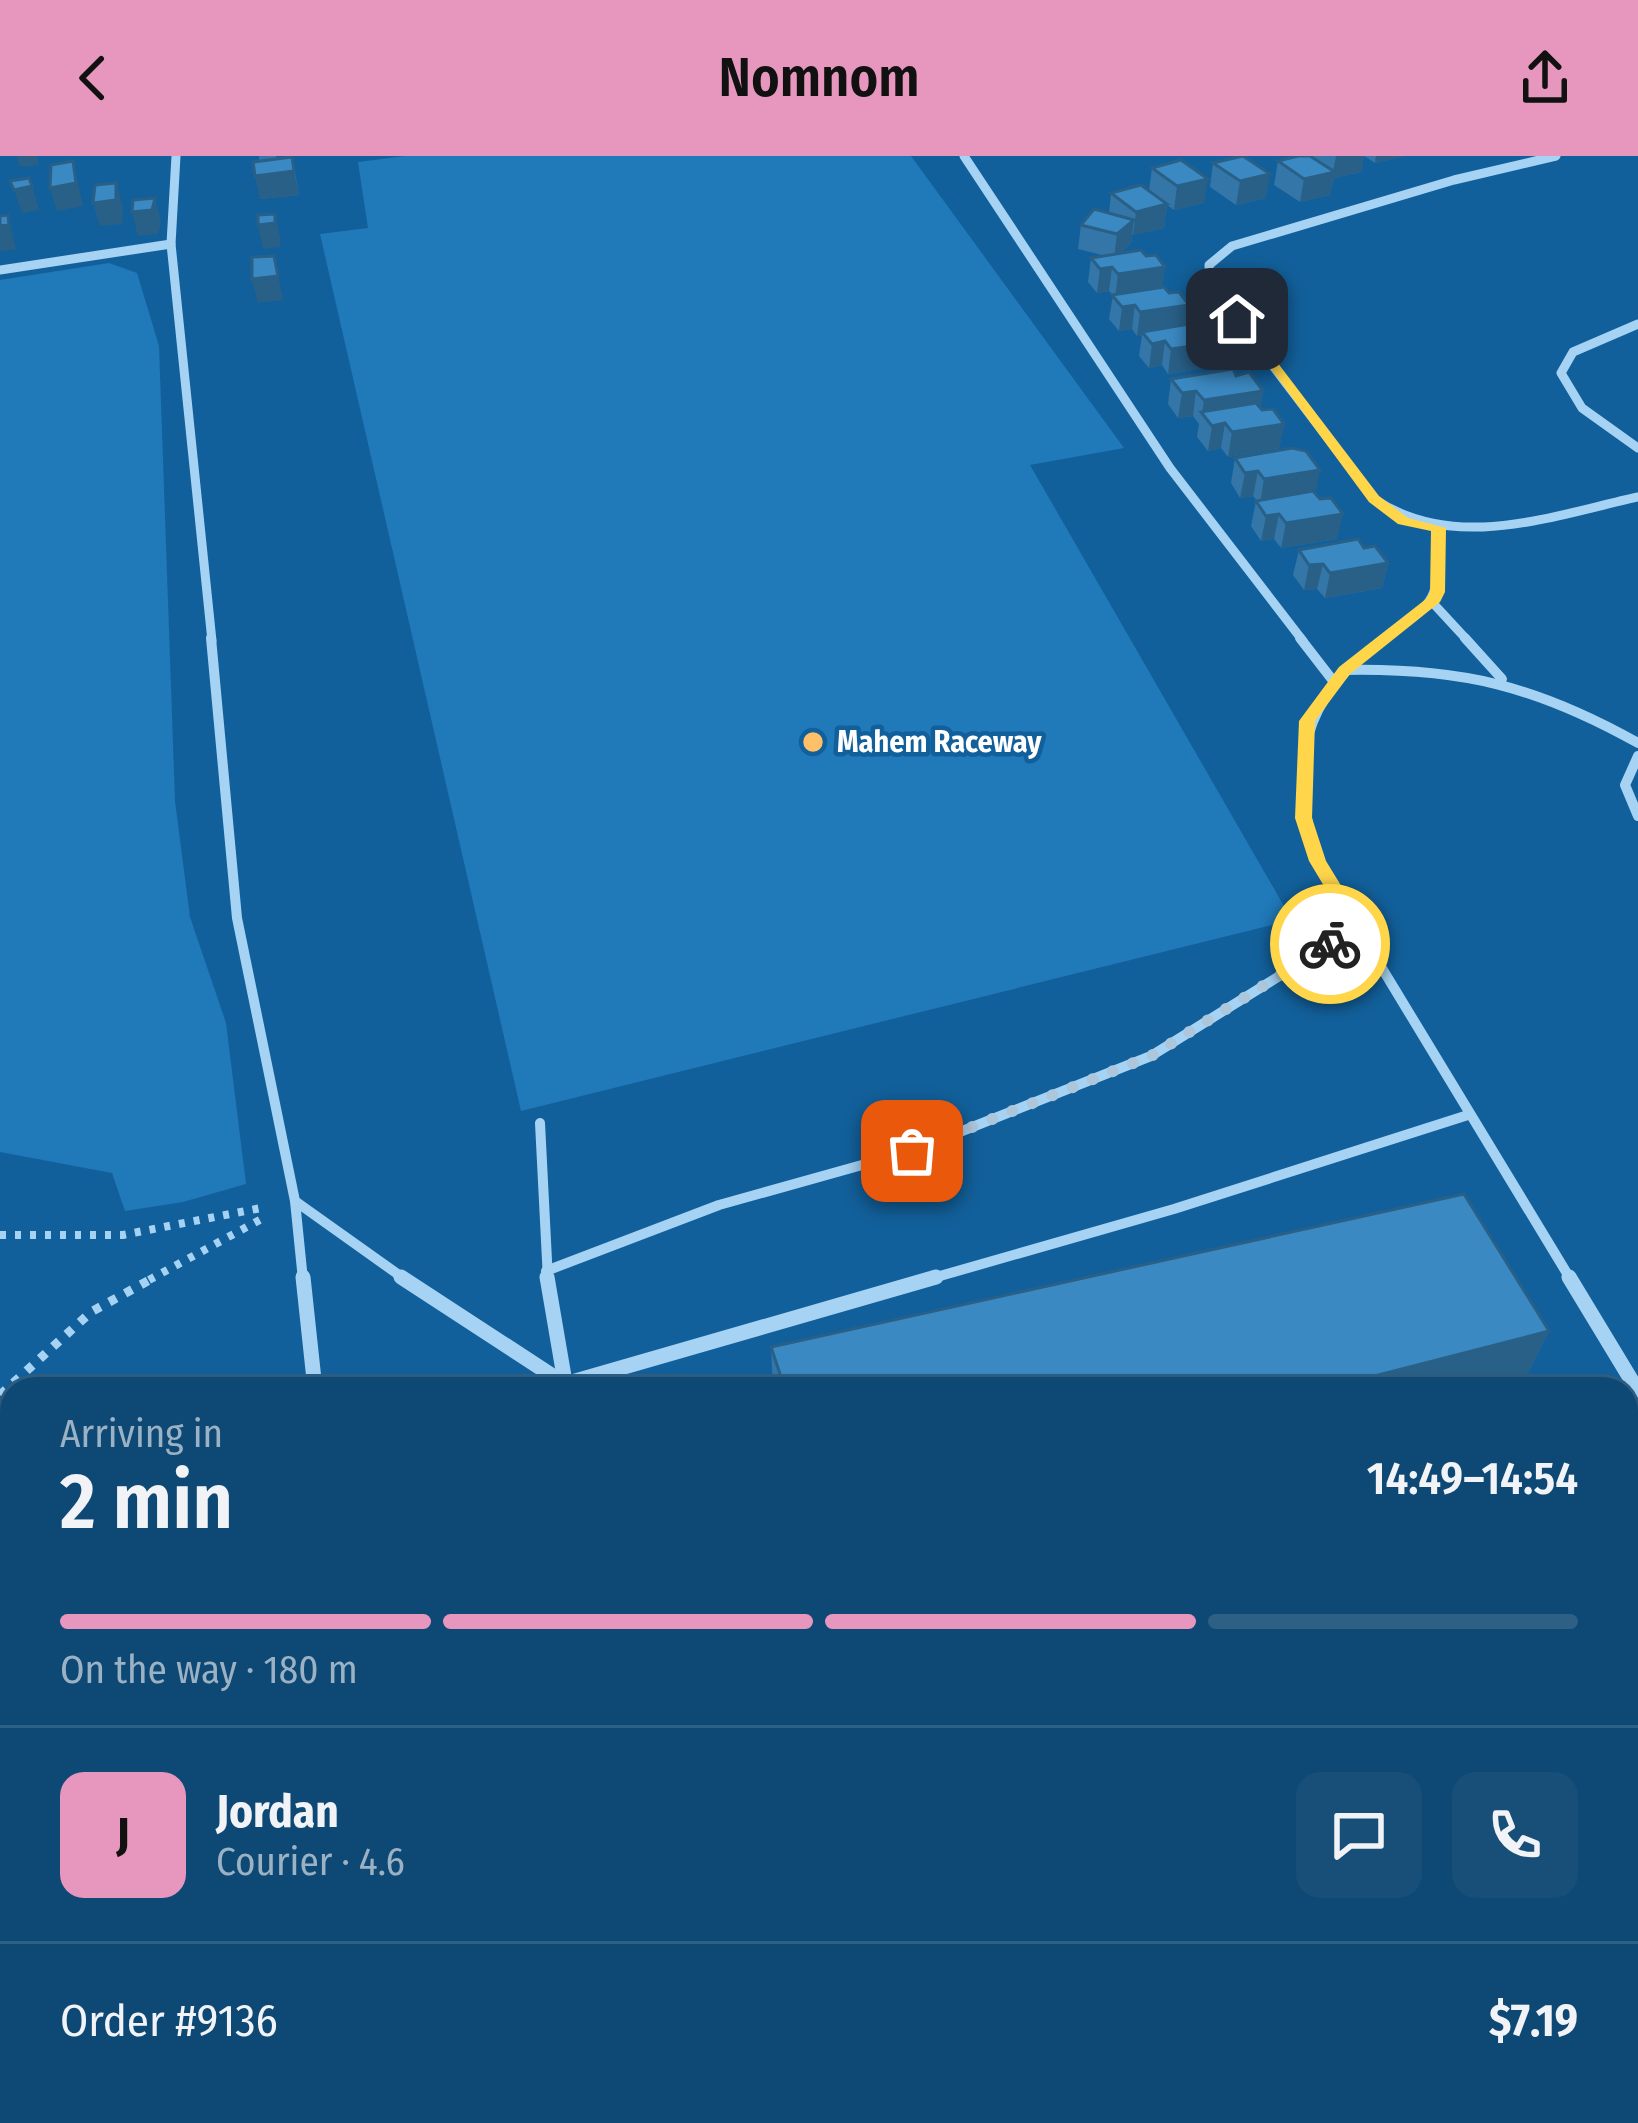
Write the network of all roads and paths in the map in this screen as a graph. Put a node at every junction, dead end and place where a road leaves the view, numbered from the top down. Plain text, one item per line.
1 (176, 156) edge
2 (964, 156) edge
3 (1556, 156) edge
4 (171, 244) junction
5 (0, 270) edge
6 (1638, 324) edge
7 (1638, 448) edge
8 (1638, 497) edge
9 (1438, 528) junction
10 (1432, 602) junction
11 (1345, 670) junction
12 (1502, 680) junction
13 (1334, 682) junction
14 (1638, 743) edge
15 (1638, 756) edge
16 (1638, 815) edge
17 (1358, 928) junction
18 (1468, 1114) junction
19 (540, 1123) dead end
20 (295, 1202) junction
21 (0, 1235) edge
22 (546, 1271) junction
23 (19, 1377) edge
24 (314, 1377) edge
25 (551, 1377) edge
26 (564, 1377) edge
27 (596, 1377) edge
28 (1629, 1377) edge

1 - 4 street
2 - 13 street
3 - 9 street
4 - 5 street
4 - 20 street
6 - 7 street
8 - 9 street
9 - 10 street
10 - 11 street
10 - 12 street
11 - 12 street
11 - 13 street
12 - 14 street
13 - 17 street
15 - 16 street
17 - 18 street
17 - 22 street
18 - 27 street
18 - 28 street
19 - 22 street
20 - 21 path
20 - 23 path
20 - 24 street
20 - 25 street
22 - 26 street

